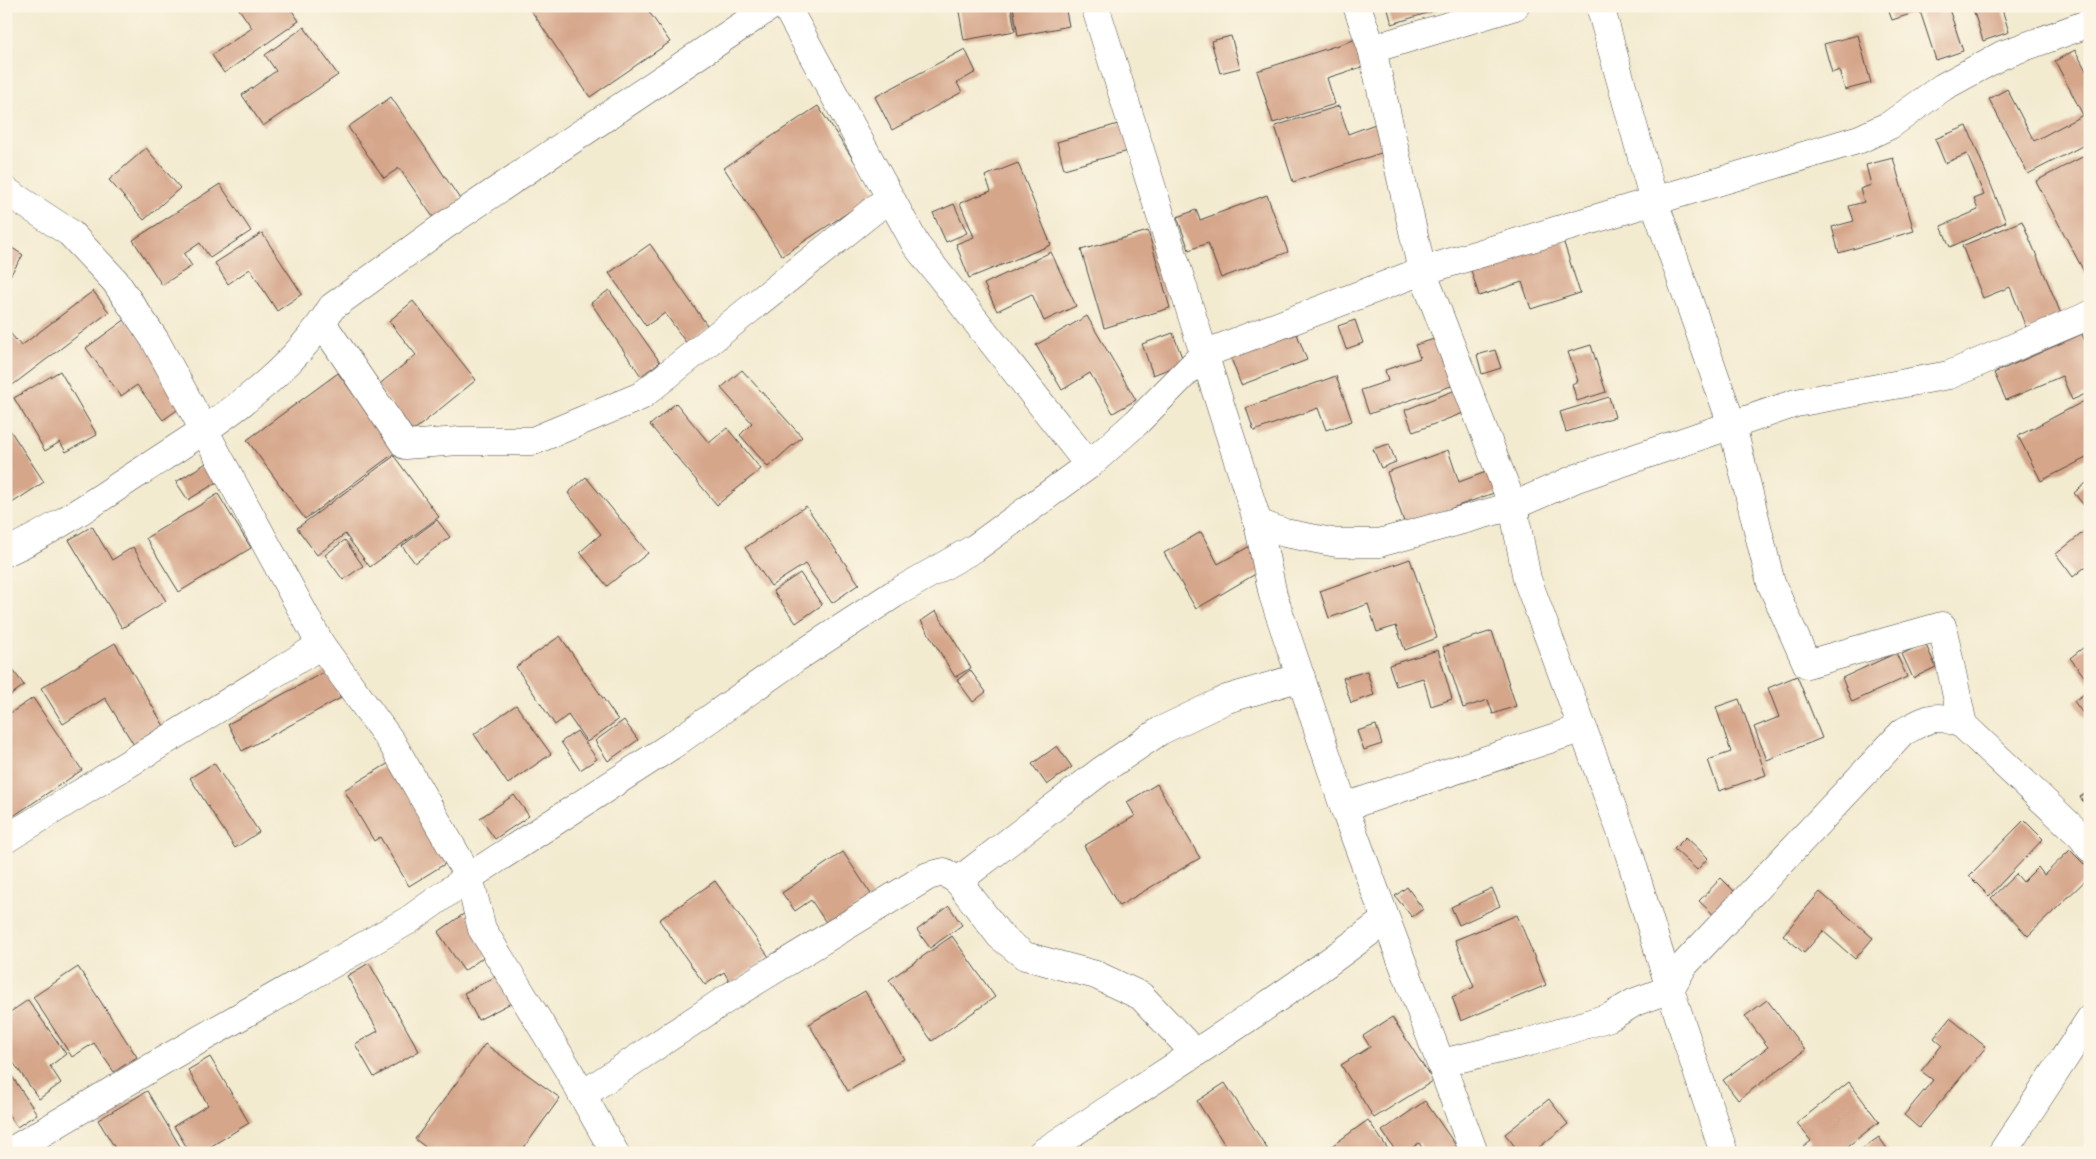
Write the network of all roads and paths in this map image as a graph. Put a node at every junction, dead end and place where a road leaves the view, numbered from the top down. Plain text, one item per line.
1 (772, 6) edge
2 (786, 6) edge
3 (1095, 6) edge
4 (1357, 6) edge
5 (1515, 6) edge
6 (1600, 6) edge
7 (2090, 23) edge
8 (1372, 50) junction
9 (6, 191) edge
10 (889, 198) junction
11 (1654, 200) junction
12 (1422, 271) junction
13 (2090, 315) edge
14 (322, 323) junction
15 (1204, 354) junction
16 (1732, 425) junction
17 (204, 429) junction
18 (1089, 465) junction
19 (1513, 506) junction
20 (1258, 523) junction
21 (6, 552) edge
22 (321, 645) junction
23 (1301, 677) junction
24 (1963, 725) junction
25 (1583, 728) junction
26 (1344, 807) junction
27 (6, 839) edge
28 (2090, 848) edge
29 (469, 877) junction
30 (958, 881) junction
31 (1385, 920) junction
32 (1670, 989) junction
33 (2090, 1020) edge
34 (1194, 1052) junction
35 (1441, 1063) junction
36 (582, 1095) junction
37 (8, 1153) edge
38 (615, 1153) edge
39 (1042, 1153) edge
40 (1474, 1153) edge
41 (1724, 1153) edge
42 (2002, 1153) edge

1 - 14 street
2 - 10 street
3 - 15 street
4 - 8 street
5 - 8 street
6 - 11 street
7 - 11 street
8 - 12 street
9 - 17 street
10 - 14 street
10 - 18 street
11 - 12 street
11 - 16 street
12 - 15 street
12 - 19 street
13 - 16 street
14 - 17 street
15 - 18 street
15 - 20 street
16 - 19 street
16 - 24 street
17 - 21 street
17 - 22 street
18 - 29 street
19 - 20 street
19 - 25 street
20 - 23 street
22 - 27 street
22 - 29 street
23 - 26 street
23 - 30 street
24 - 28 street
24 - 32 street
25 - 26 street
25 - 32 street
26 - 31 street
29 - 36 street
29 - 37 street
30 - 34 street
30 - 36 street
31 - 34 street
31 - 35 street
32 - 35 street
32 - 41 street
33 - 42 street
34 - 39 street
35 - 40 street
36 - 38 street

